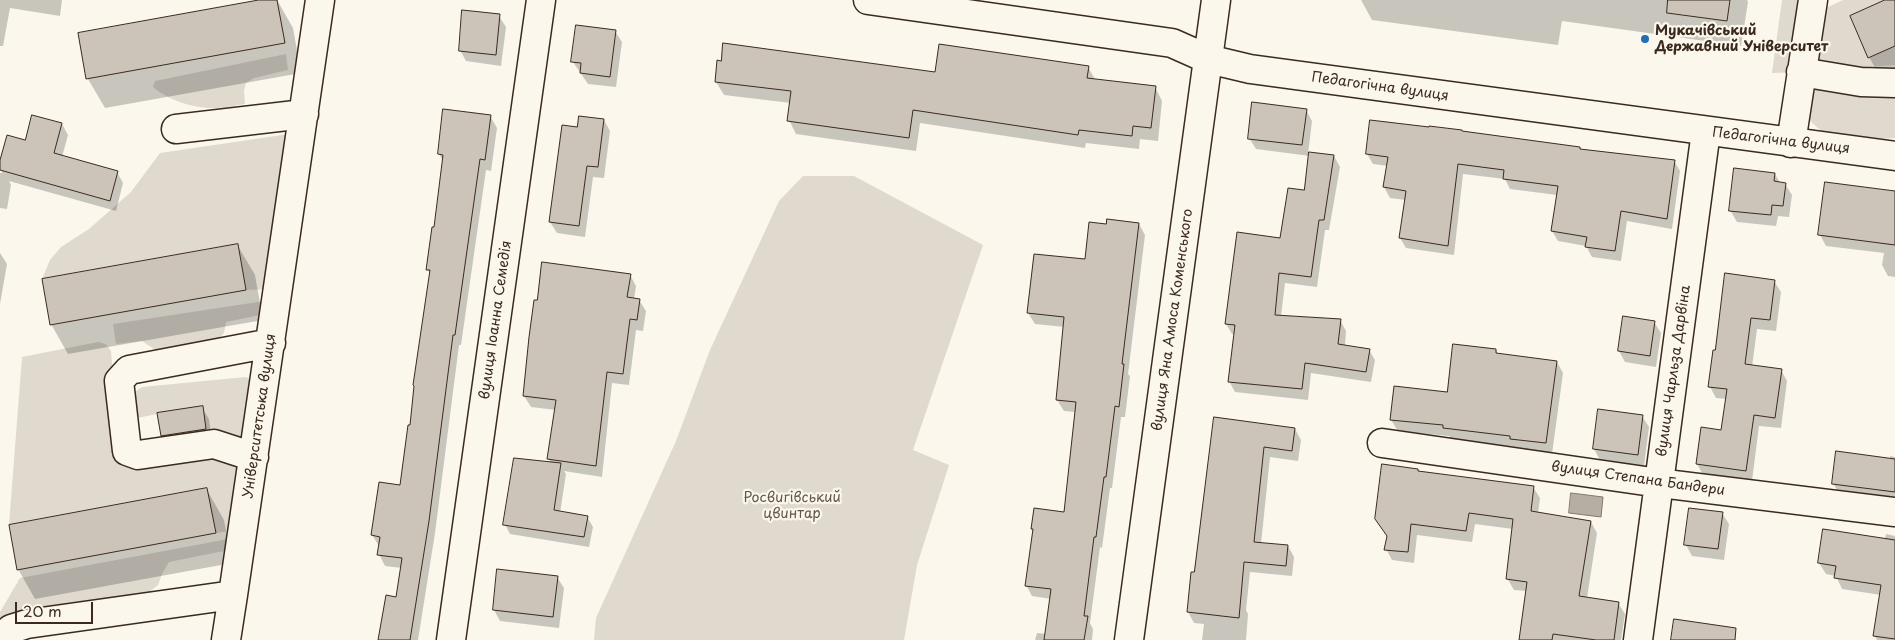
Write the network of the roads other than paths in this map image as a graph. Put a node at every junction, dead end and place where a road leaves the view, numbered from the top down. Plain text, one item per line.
1 (320, 0) edge
2 (542, 0) edge
3 (868, 0) edge
4 (1216, 0) edge
5 (1813, 0) edge
6 (1208, 60) junction
7 (1801, 72) junction
8 (1895, 83) edge
9 (304, 114) junction
10 (176, 129) dead end
11 (1706, 131) junction
12 (1791, 143) junction
13 (1895, 156) edge
14 (271, 343) junction
15 (1382, 443) dead end
16 (254, 457) junction
17 (1659, 483) junction
18 (1895, 512) edge
19 (233, 595) junction
20 (0, 640) edge
21 (226, 640) edge
22 (451, 640) edge
23 (1129, 640) edge
24 (1638, 640) edge

1 - 9 street, Університетська вулиця
2 - 22 street, вулиця Іоанна Семедія
3 - 6 street, Педагогічна вулиця
4 - 6 street, вулиця Яна Амоса Коменського
5 - 7 street
6 - 11 street, Педагогічна вулиця
6 - 23 street, вулиця Яна Амоса Коменського
7 - 8 street
7 - 12 street
9 - 10 street
9 - 14 street, Університетська вулиця
11 - 12 street, Педагогічна вулиця
11 - 17 street, вулиця Чарльза Дарвіна
12 - 13 street, Педагогічна вулиця
14 - 16 street, Університетська вулиця
14 - 16 street
15 - 17 street, вулиця Степана Бандери
16 - 19 street, Університетська вулиця
17 - 18 street, вулиця Степана Бандери
17 - 24 street, вулиця Чарльза Дарвіна
19 - 20 street
19 - 21 street, Університетська вулиця

